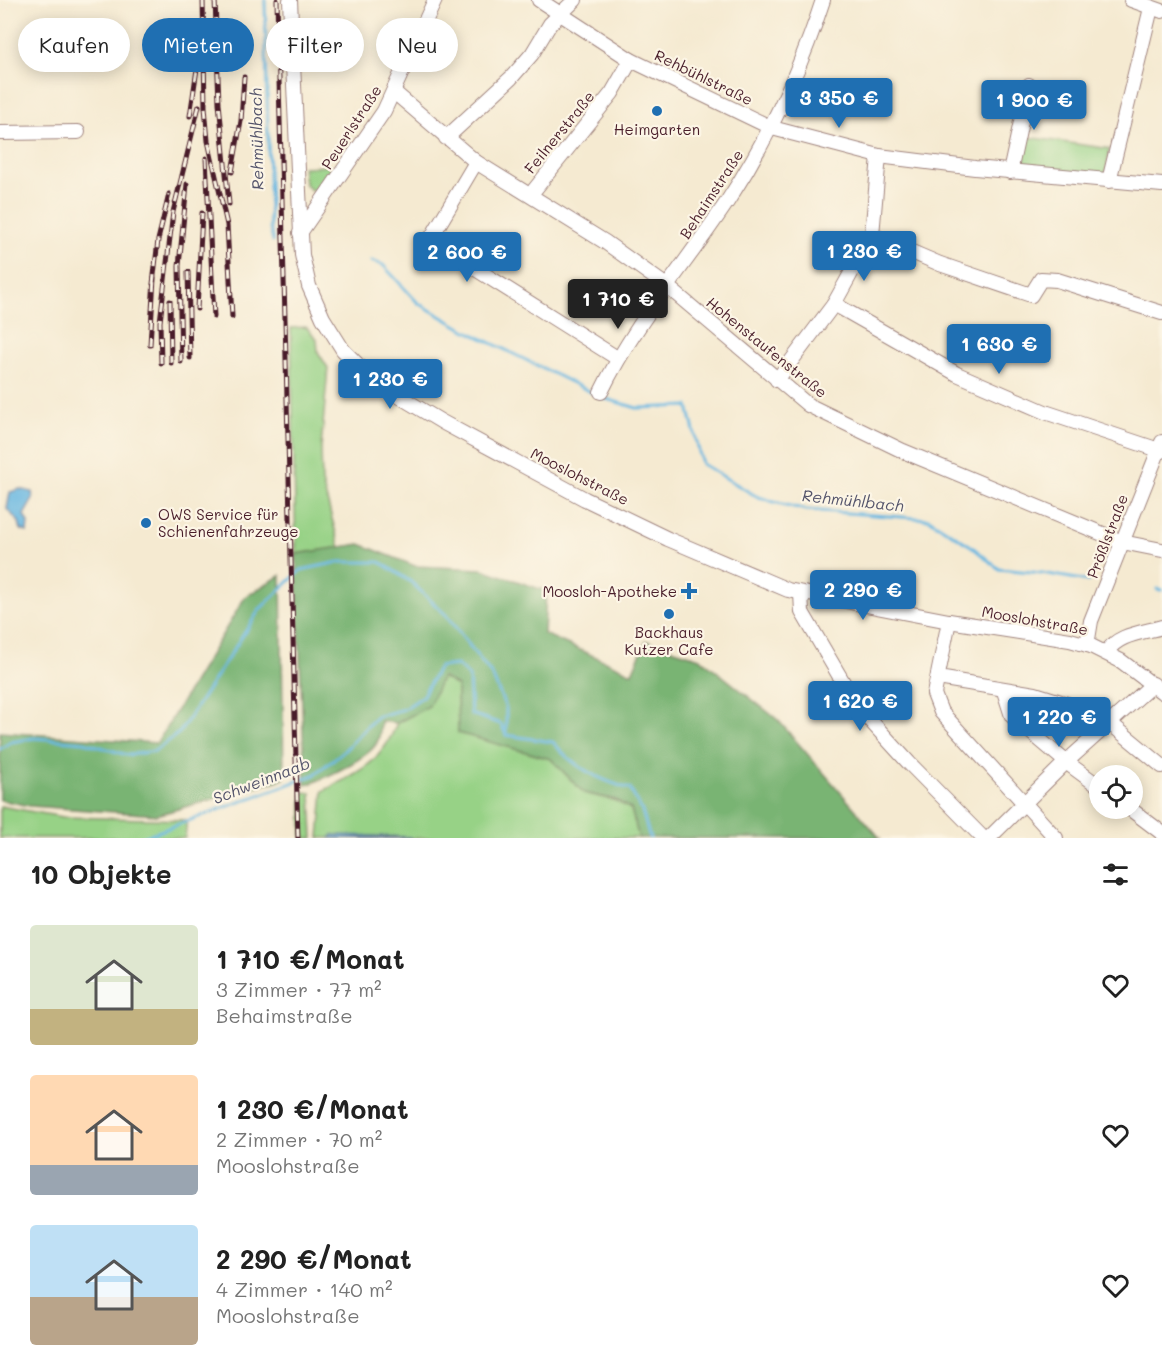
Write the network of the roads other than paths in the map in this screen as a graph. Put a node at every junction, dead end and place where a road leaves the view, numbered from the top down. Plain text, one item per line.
1 (290, 0) edge
2 (435, 0) edge
3 (539, 0) edge
4 (575, 0) edge
5 (823, 0) edge
6 (1131, 0) edge
7 (1156, 10) edge
8 (563, 14) junction
9 (631, 60) junction
10 (1029, 85) dead end
11 (394, 92) junction
12 (772, 128) junction
13 (78, 132) dead end
14 (0, 133) edge
15 (446, 138) junction
16 (879, 156) junction
17 (476, 162) junction
18 (1010, 172) junction
19 (1109, 181) junction
20 (1162, 185) edge
21 (531, 194) junction
22 (300, 233) junction
23 (872, 235) junction
24 (668, 287) junction
25 (834, 304) junction
26 (1162, 313) edge
27 (617, 358) junction
28 (777, 380) junction
29 (601, 392) dead end
30 (1161, 447) edge
31 (1122, 542) junction
32 (1162, 550) edge
33 (801, 593) junction
34 (949, 621) junction
35 (1162, 627) edge
36 (1087, 645) junction
37 (1106, 653) junction
38 (938, 678) junction
39 (1157, 688) edge
40 (1004, 691) junction
41 (1108, 724) junction
42 (1066, 762) junction
43 (1162, 766) edge
44 (1089, 779) edge
45 (1027, 804) junction
46 (1143, 819) edge
47 (1162, 833) edge
48 (983, 838) edge
49 (989, 838) edge
50 (1056, 838) edge

1 - 22 street, Mooslohstraße
2 - 11 street, Peuerlstraße
3 - 8 street, Rehbühlstraße
4 - 8 street
5 - 12 street, Behaimstraße
6 - 7 street
7 - 19 street
8 - 9 street, Rehbühlstraße
8 - 15 street
9 - 12 street, Rehbühlstraße
9 - 21 street, Feilnerstraße
10 - 18 street
11 - 15 street, Hohenstaufenstraße
11 - 22 street, Peuerlstraße
12 - 16 street, Rehbühlstraße
12 - 24 street, Behaimstraße
13 - 14 street
15 - 17 street, Hohenstaufenstraße
16 - 18 street, Rehbühlstraße
16 - 23 street
17 - 21 street, Hohenstaufenstraße
17 - 27 street
18 - 19 street, Rehbühlstraße
19 - 20 street, Rehbühlstraße
21 - 24 street, Hohenstaufenstraße
22 - 33 street, Mooslohstraße
23 - 25 street
23 - 26 street
24 - 27 street, Behaimstraße
24 - 28 street, Hohenstaufenstraße
25 - 28 street
25 - 30 street
27 - 29 street, Behaimstraße
28 - 31 street, Hohenstaufenstraße
30 - 31 street, Prößlstraße
31 - 32 street, Hohenstaufenstraße
31 - 36 street, Prößlstraße
33 - 34 street, Mooslohstraße
33 - 48 street
34 - 36 street, Mooslohstraße
34 - 38 street
35 - 37 street
36 - 37 street, Mooslohstraße
37 - 39 street, Mooslohstraße
38 - 40 street
38 - 45 street
39 - 41 street
40 - 41 street
40 - 42 street
41 - 42 street
41 - 43 street
42 - 44 street
42 - 45 street
45 - 49 street
45 - 50 street
46 - 47 street

